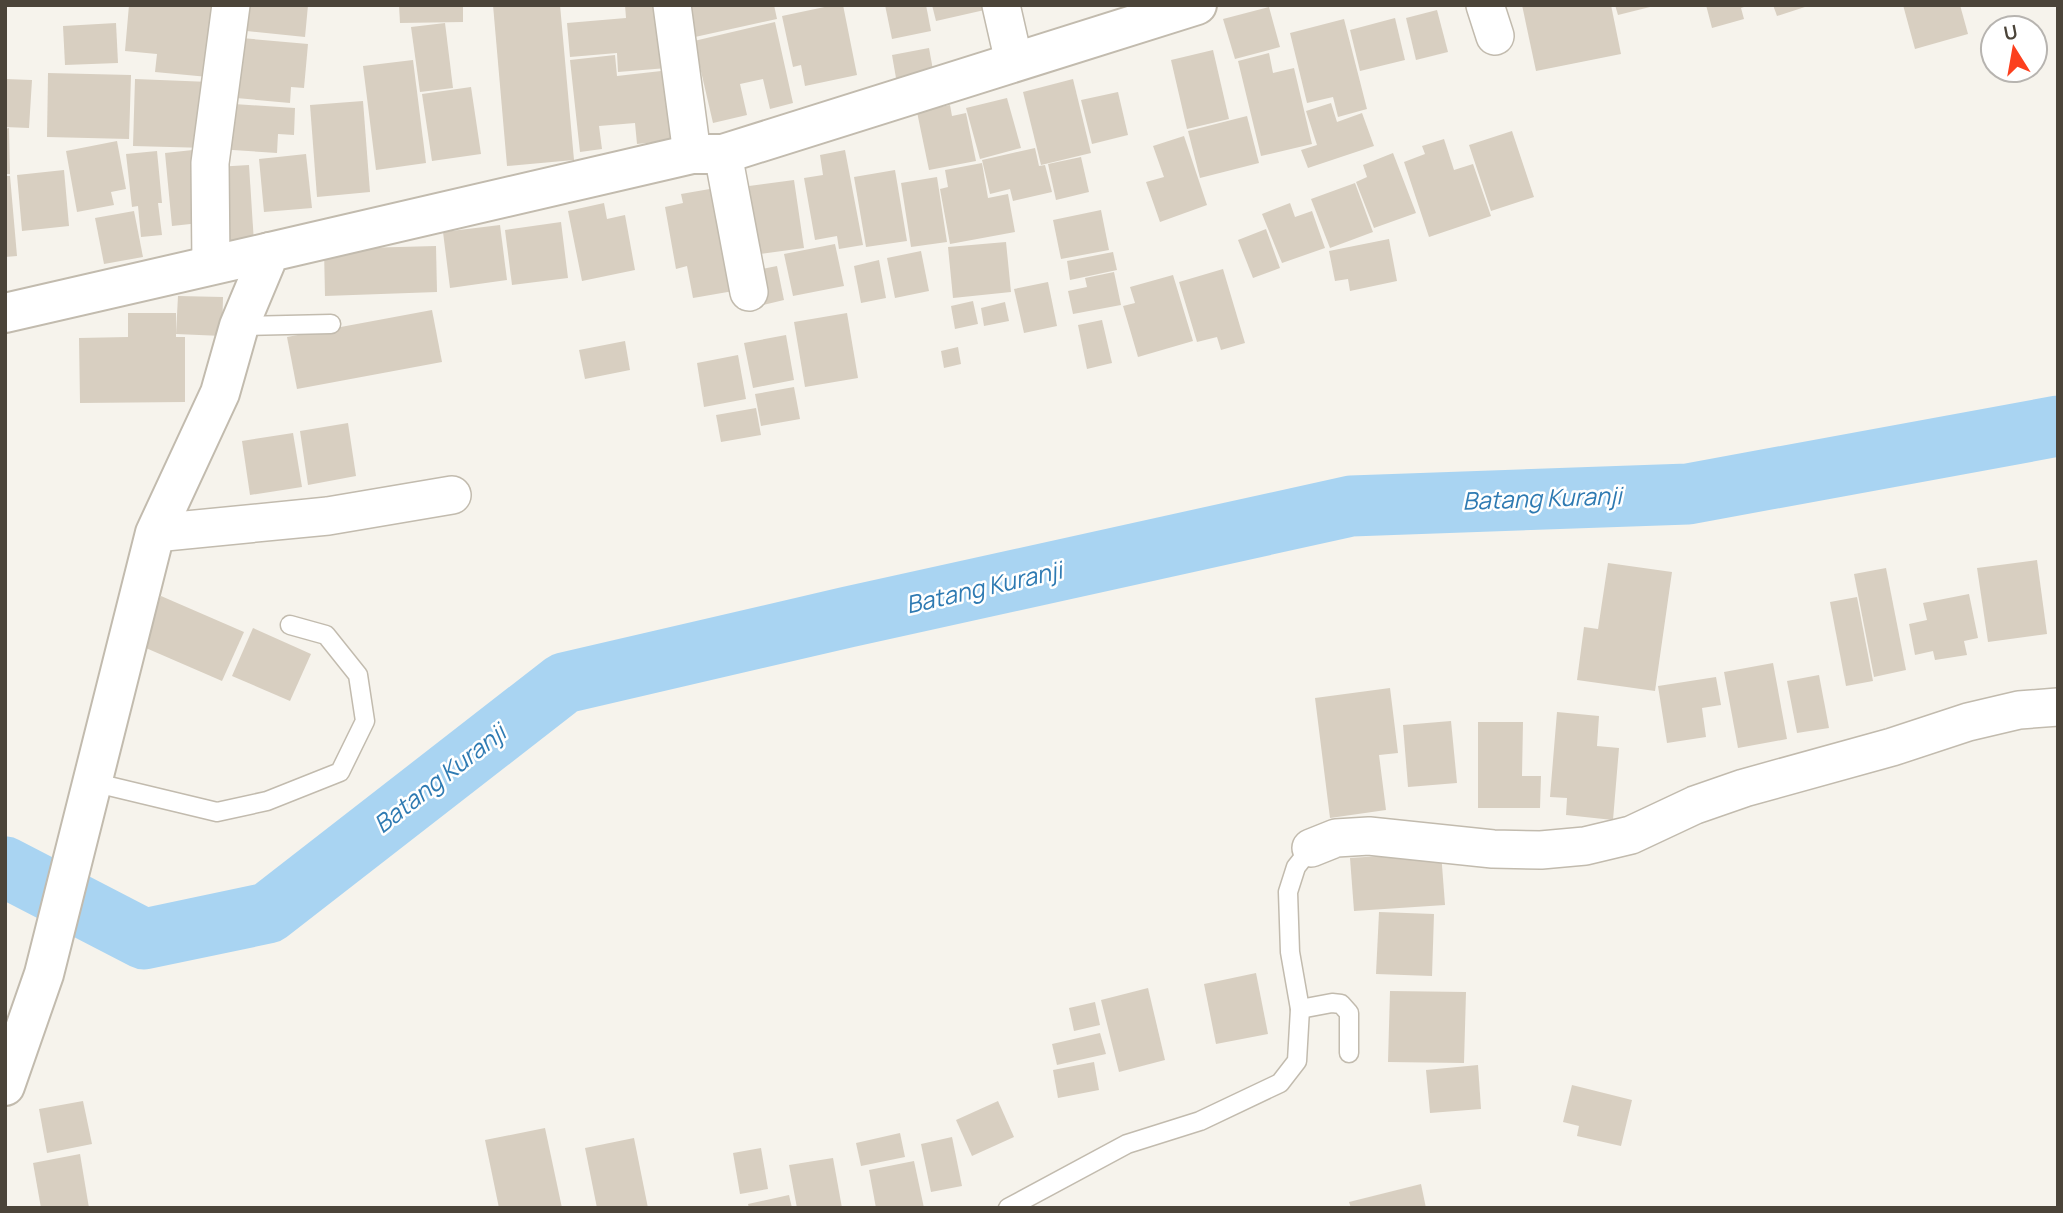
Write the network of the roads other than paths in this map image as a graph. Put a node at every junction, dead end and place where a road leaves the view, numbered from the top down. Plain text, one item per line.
1 (231, 5) edge
2 (672, 5) edge
3 (1001, 5) edge
4 (1197, 5) edge
5 (1014, 62) junction
6 (708, 154) junction
7 (270, 253) junction
8 (211, 264) junction
9 (749, 292) dead end
10 (5, 313) edge
11 (331, 324) dead end
12 (239, 326) junction
13 (452, 495) dead end
14 (155, 533) junction
15 (290, 625) dead end
16 (2058, 707) edge
17 (92, 782) junction
18 (1311, 848) joint
19 (1300, 1009) junction
20 (1349, 1053) dead end
21 (5, 1086) edge
22 (1008, 1208) edge

1 - 8 street
2 - 6 street
3 - 5 street
4 - 5 street
5 - 6 street
6 - 7 street
6 - 9 street
7 - 8 street
7 - 12 street
8 - 10 street
11 - 12 lane
12 - 14 street
13 - 14 street
14 - 17 street
15 - 17 lane
16 - 18 street
17 - 21 street
18 - 19 lane
19 - 20 lane
19 - 22 lane

